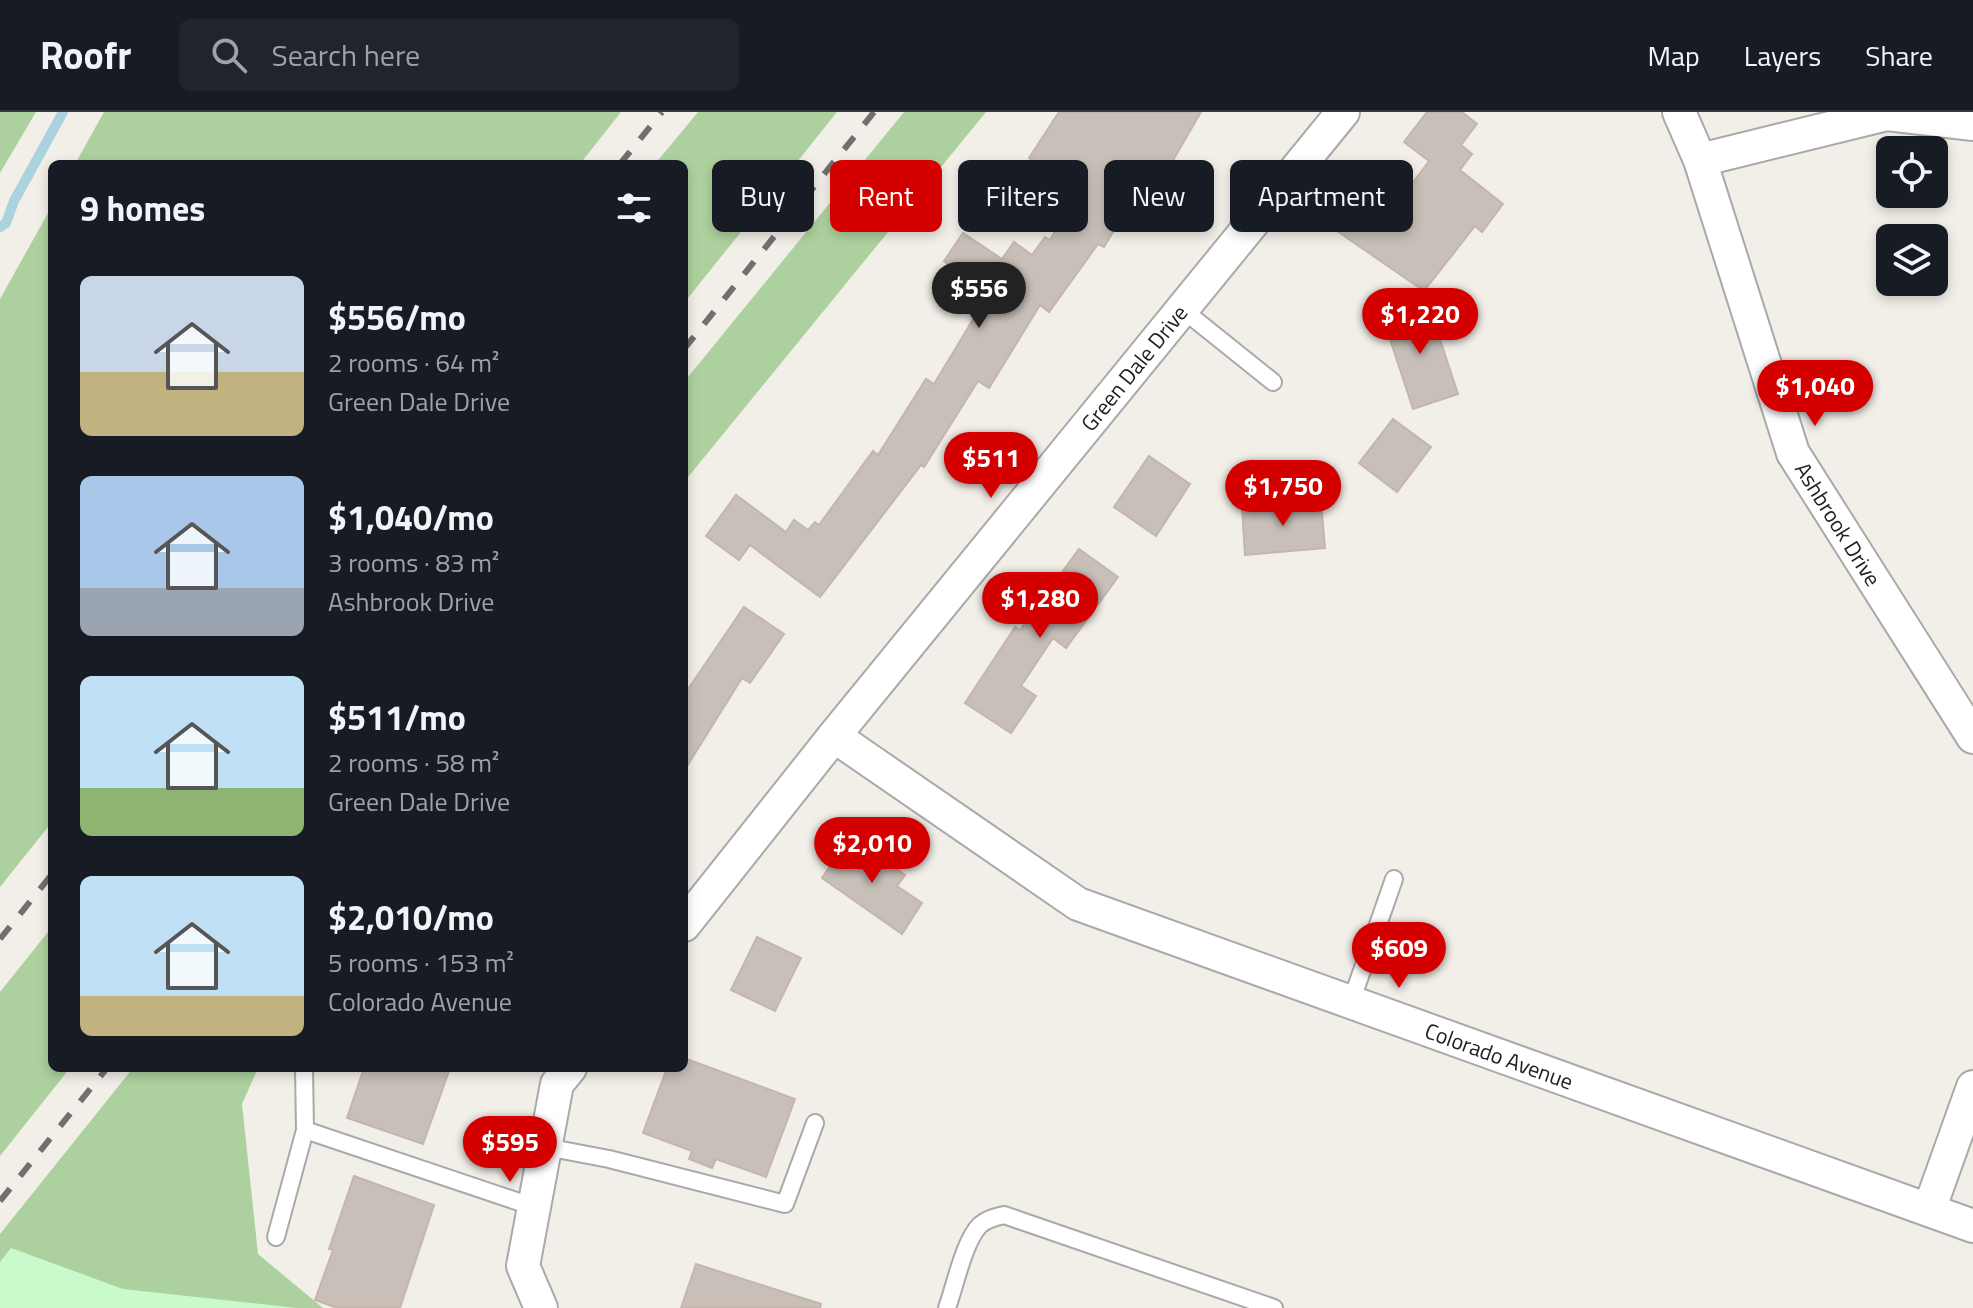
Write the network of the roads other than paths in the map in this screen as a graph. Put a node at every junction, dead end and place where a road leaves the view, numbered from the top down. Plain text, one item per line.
1 (1343, 112) edge
2 (1679, 112) edge
3 (1973, 124) edge
4 (1700, 160) junction
5 (1182, 309) junction
6 (1273, 382) dead end
7 (834, 736) junction
8 (1973, 737) edge
9 (1394, 879) dead end
10 (688, 920) edge
11 (1351, 1002) junction
12 (304, 1072) edge
13 (567, 1072) edge
14 (1973, 1087) edge
15 (815, 1123) dead end
16 (305, 1130) junction
17 (546, 1147) junction
18 (534, 1207) junction
19 (1929, 1210) junction
20 (1973, 1226) edge
21 (276, 1237) dead end
22 (541, 1308) edge
23 (947, 1308) edge
24 (1274, 1308) edge

1 - 5 street, Green Dale Drive
2 - 4 street, Ashbrook Drive
3 - 4 street
4 - 8 street, Ashbrook Drive
5 - 6 lane
5 - 7 street, Green Dale Drive
7 - 10 street, Green Dale Drive
7 - 11 street, Colorado Avenue
9 - 11 lane
11 - 19 street, Colorado Avenue
12 - 16 lane
13 - 17 street
14 - 19 street
15 - 17 lane
16 - 18 lane
16 - 21 lane
17 - 18 street
18 - 22 street
19 - 20 street, Colorado Avenue
23 - 24 lane

